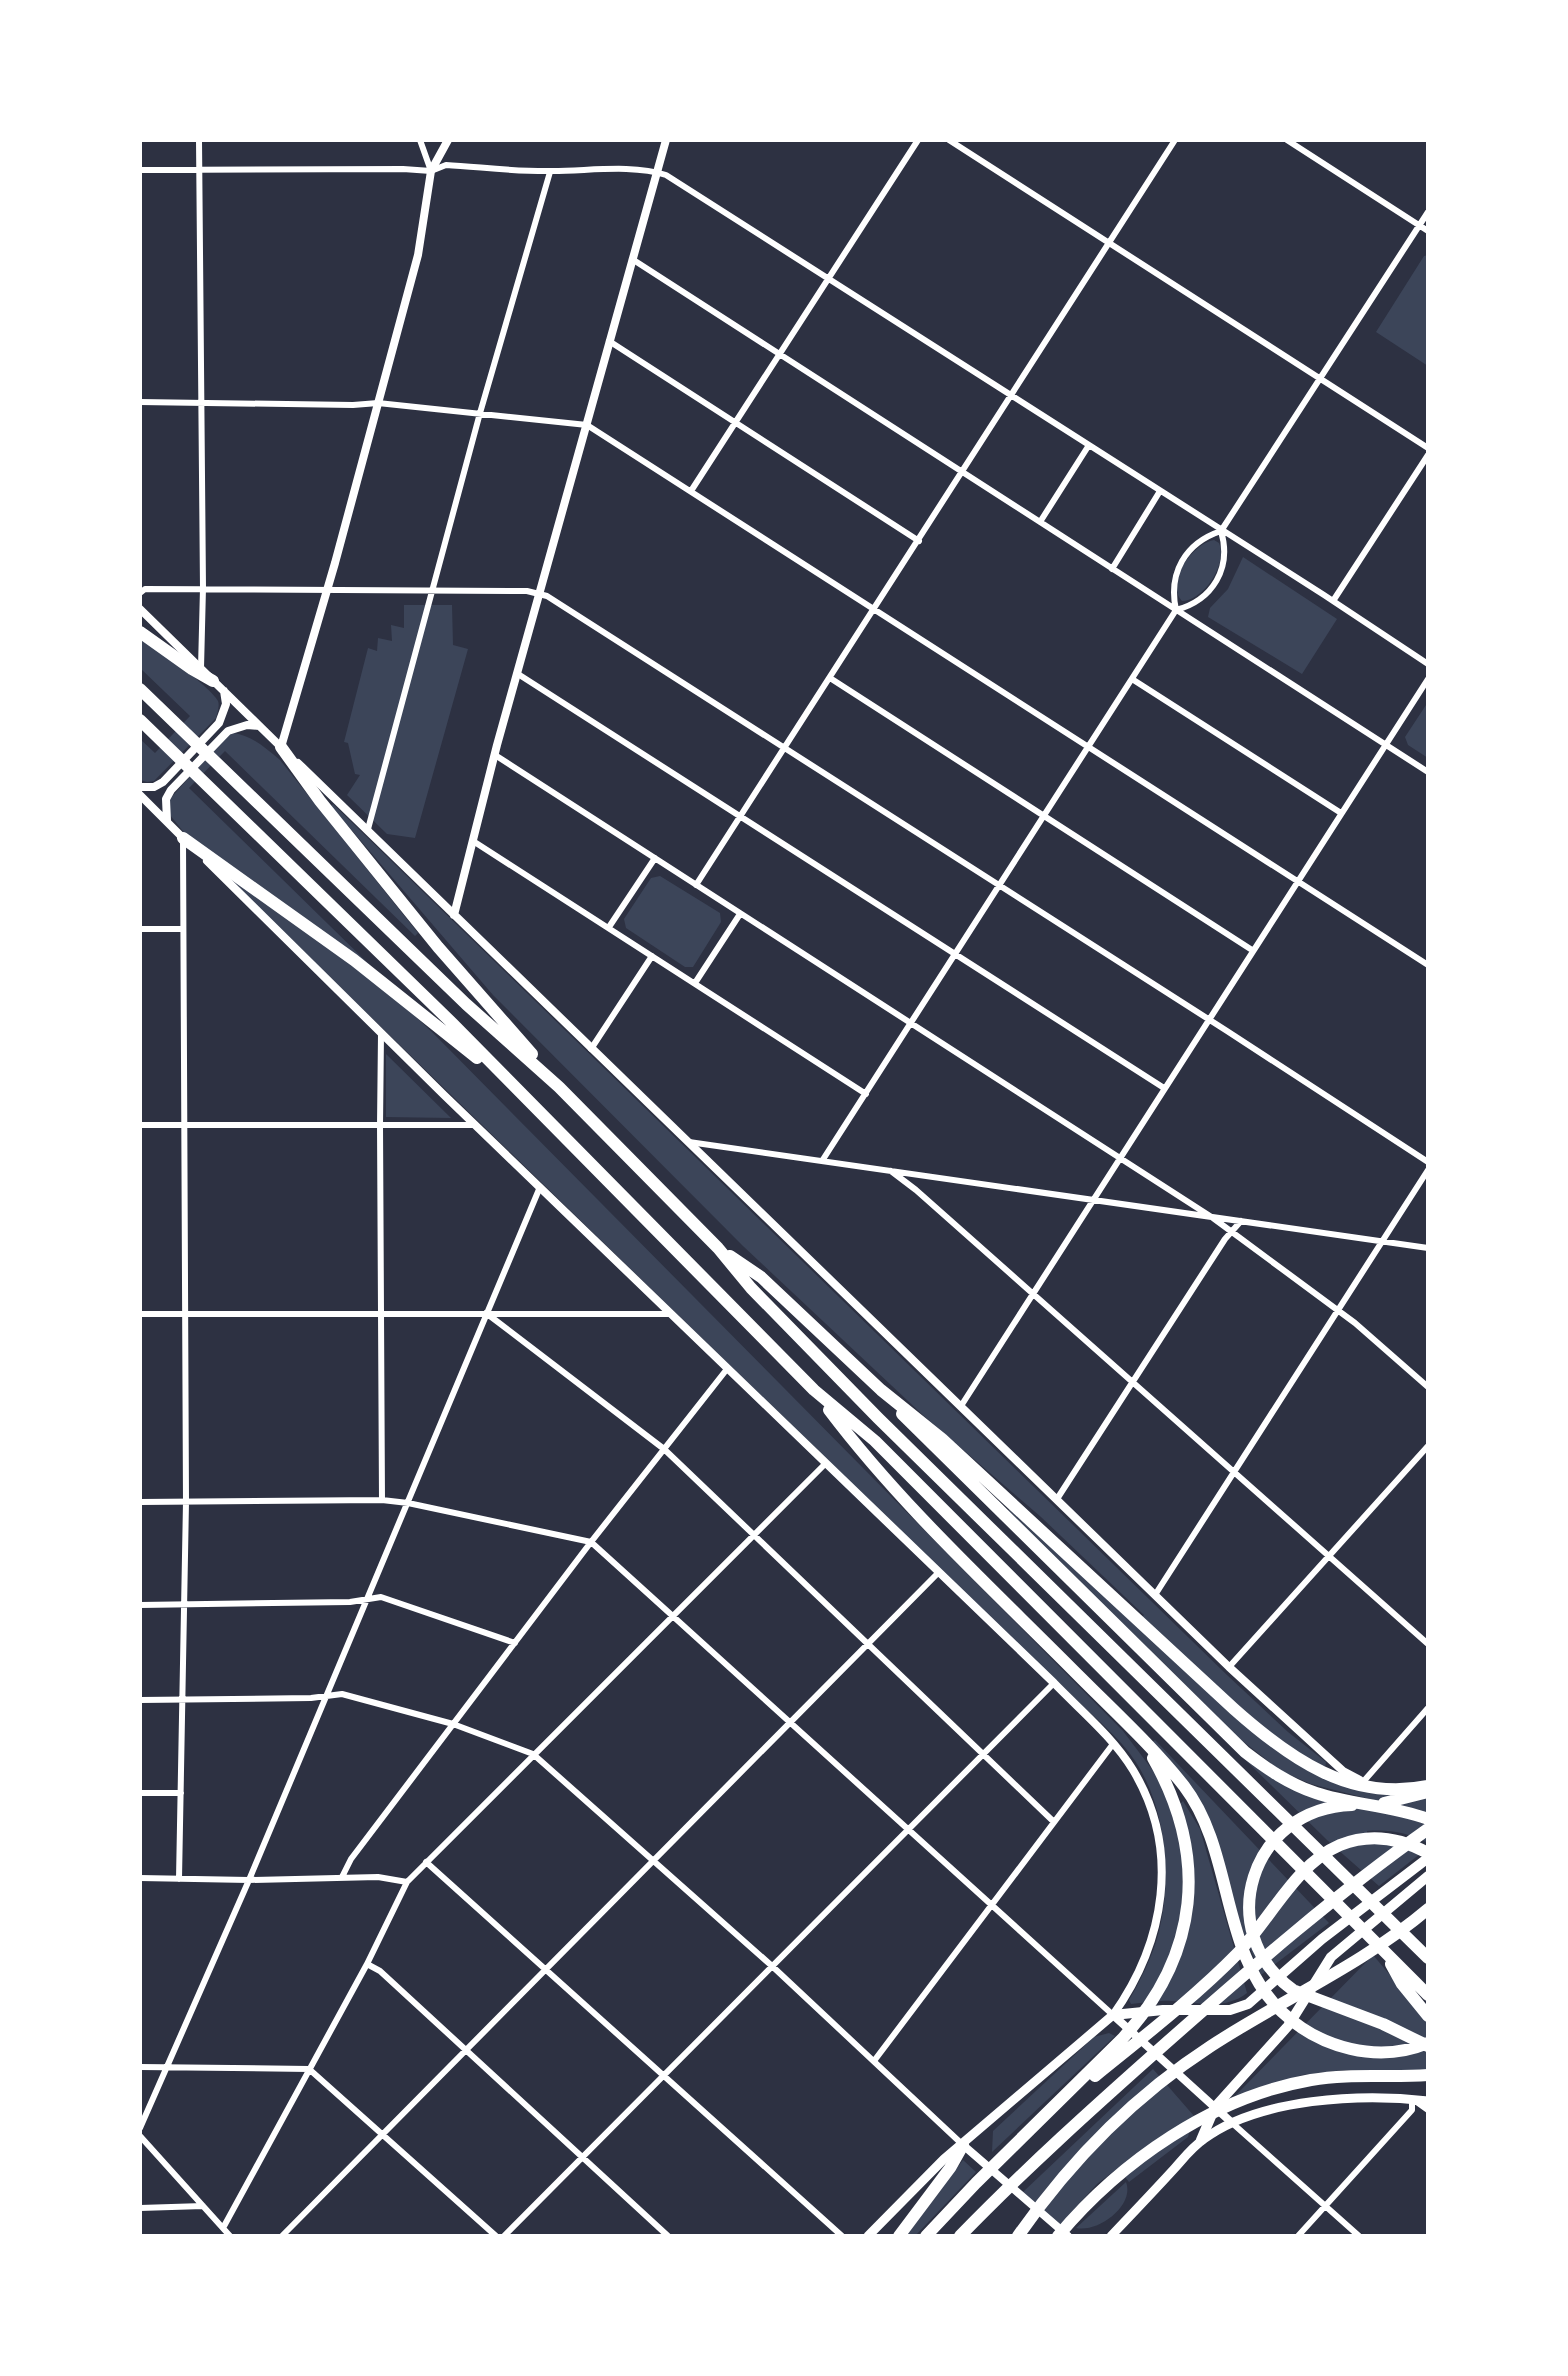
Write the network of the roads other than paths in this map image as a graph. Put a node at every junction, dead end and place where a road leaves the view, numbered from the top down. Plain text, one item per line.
1 (199, 140) edge
2 (420, 140) edge
3 (448, 140) edge
4 (666, 140) edge
5 (918, 140) edge
6 (949, 140) edge
7 (1175, 140) edge
8 (1287, 140) edge
9 (199, 169) junction
10 (140, 170) edge
11 (431, 171) junction
12 (550, 172) junction
13 (657, 172) junction
14 (1428, 212) edge
15 (1419, 226) junction
16 (1428, 231) edge
17 (1109, 243) junction
18 (632, 259) junction
19 (829, 278) junction
20 (609, 341) junction
21 (780, 354) junction
22 (1320, 378) junction
23 (1012, 395) junction
24 (140, 402) edge
25 (202, 402) junction
26 (378, 402) junction
27 (480, 413) junction
28 (735, 423) junction
29 (587, 425) junction
30 (1090, 445) junction
31 (1428, 447) edge
32 (1428, 455) edge
33 (964, 472) junction
34 (691, 491) junction
35 (1160, 491) junction
36 (1040, 522) junction
37 (1222, 531) junction
38 (919, 541) junction
39 (1112, 569) junction
40 (203, 588) junction
41 (142, 589) edge
42 (432, 590) junction
43 (327, 591) junction
44 (540, 593) junction
45 (1333, 601) junction
46 (140, 609) edge
47 (874, 609) junction
48 (1176, 610) junction
49 (140, 632) edge
50 (1428, 664) edge
51 (201, 668) junction
52 (518, 674) junction
53 (830, 678) junction
54 (1132, 679) junction
55 (1428, 679) edge
56 (213, 681) junction
57 (140, 689) edge
58 (224, 691) junction
59 (140, 720) edge
60 (259, 726) junction
61 (1385, 744) junction
62 (281, 747) junction
63 (785, 747) junction
64 (1088, 747) junction
65 (495, 755) junction
66 (1428, 772) edge
67 (140, 787) edge
68 (140, 795) edge
69 (1342, 813) junction
70 (740, 816) junction
71 (1044, 816) junction
72 (167, 821) junction
73 (368, 829) junction
74 (183, 838) junction
75 (473, 841) junction
76 (654, 858) junction
77 (1298, 880) junction
78 (1000, 885) junction
79 (696, 886) junction
80 (740, 914) junction
81 (454, 915) junction
82 (609, 928) junction
83 (140, 929) edge
84 (182, 929) junction
85 (1252, 950) junction
86 (956, 954) junction
87 (652, 956) junction
88 (1428, 965) edge
89 (695, 983) junction
90 (1208, 1018) junction
91 (911, 1024) junction
92 (382, 1034) junction
93 (591, 1049) junction
94 (559, 1087) junction
95 (1164, 1088) junction
96 (866, 1094) junction
97 (530, 1102) junction
98 (185, 1124) junction
99 (140, 1125) edge
100 (380, 1125) junction
101 (475, 1125) junction
102 (687, 1142) junction
103 (1119, 1158) junction
104 (822, 1161) junction
105 (1428, 1162) edge
106 (890, 1170) junction
107 (1428, 1170) edge
108 (540, 1187) junction
109 (1093, 1200) junction
110 (1213, 1218) junction
111 (1241, 1221) junction
112 (1231, 1231) junction
113 (1382, 1241) junction
114 (718, 1248) junction
115 (1428, 1248) edge
116 (1032, 1295) junction
117 (1339, 1310) junction
118 (486, 1313) junction
119 (140, 1314) edge
120 (184, 1314) junction
121 (381, 1314) junction
122 (669, 1314) junction
123 (727, 1369) junction
124 (1132, 1383) junction
125 (1428, 1387) edge
126 (814, 1390) junction
127 (881, 1390) junction
128 (961, 1406) junction
129 (1428, 1446) edge
130 (664, 1449) junction
131 (825, 1464) junction
132 (1234, 1473) junction
133 (1057, 1499) junction
134 (382, 1500) junction
135 (140, 1502) edge
136 (186, 1502) junction
137 (408, 1503) junction
138 (753, 1535) junction
139 (591, 1542) junction
140 (1328, 1556) junction
141 (938, 1573) junction
142 (1155, 1595) junction
143 (367, 1599) junction
144 (185, 1604) junction
145 (140, 1605) edge
146 (673, 1616) junction
147 (515, 1643) junction
148 (867, 1644) junction
149 (1428, 1644) edge
150 (1229, 1667) junction
151 (1054, 1684) junction
152 (326, 1694) junction
153 (140, 1700) edge
154 (182, 1700) junction
155 (1428, 1708) edge
156 (790, 1722) junction
157 (453, 1724) junction
158 (1143, 1740) junction
159 (1113, 1744) junction
160 (533, 1754) junction
161 (983, 1754) junction
162 (1363, 1782) junction
163 (1428, 1790) edge
164 (140, 1793) edge
165 (181, 1793) junction
166 (1428, 1819) edge
167 (1054, 1822) junction
168 (909, 1829) junction
169 (1428, 1829) edge
170 (1428, 1855) edge
171 (653, 1861) junction
172 (426, 1862) junction
173 (1428, 1876) edge
174 (342, 1877) junction
175 (140, 1878) edge
176 (179, 1879) junction
177 (249, 1880) junction
178 (407, 1882) junction
179 (992, 1905) junction
180 (1428, 1909) edge
181 (1405, 1935) junction
182 (1385, 1949) junction
183 (1428, 1949) edge
184 (1428, 1958) edge
185 (367, 1964) junction
186 (772, 1966) junction
187 (545, 1970) junction
188 (1428, 1995) edge
189 (1113, 2015) junction
190 (1428, 2016) edge
191 (1428, 2045) edge
192 (466, 2050) junction
193 (874, 2062) junction
194 (140, 2067) edge
195 (168, 2067) junction
196 (309, 2069) junction
197 (1428, 2076) edge
198 (663, 2077) junction
199 (1386, 2077) junction
200 (1428, 2085) edge
201 (1412, 2099) junction
202 (1428, 2101) edge
203 (1214, 2107) junction
204 (1428, 2110) edge
205 (1051, 2111) junction
206 (1231, 2122) junction
207 (140, 2128) edge
208 (383, 2134) junction
209 (140, 2136) edge
210 (1201, 2140) junction
211 (963, 2145) junction
212 (582, 2157) junction
213 (1326, 2205) junction
214 (203, 2206) junction
215 (140, 2208) edge
216 (223, 2228) junction
217 (230, 2236) edge
218 (282, 2236) edge
219 (496, 2236) edge
220 (504, 2236) edge
221 (668, 2236) edge
222 (842, 2236) edge
223 (869, 2236) edge
224 (900, 2236) edge
225 (926, 2236) edge
226 (960, 2236) edge
227 (1018, 2236) edge
228 (1058, 2236) edge
229 (1068, 2236) edge
230 (1111, 2236) edge
231 (1298, 2236) edge
232 (1359, 2236) edge

1 - 9 street
2 - 11 street
3 - 11 street
4 - 13 street
5 - 19 street
6 - 17 street
7 - 17 street
8 - 15 street
9 - 10 street
9 - 11 street
9 - 25 street
11 - 12 street
11 - 26 street
12 - 13 street
12 - 27 street
13 - 18 street
13 - 19 street
14 - 15 street
15 - 16 street
15 - 22 street
17 - 22 street
17 - 23 street
18 - 20 street
18 - 21 street
19 - 21 street
19 - 23 street
20 - 28 street
20 - 29 street
21 - 28 street
21 - 33 street
22 - 31 street
22 - 37 street
23 - 30 street
23 - 33 street
24 - 25 street
25 - 26 street
25 - 40 street
26 - 27 street
26 - 43 street
27 - 29 street
27 - 42 street
28 - 34 street
28 - 38 street
29 - 34 street
29 - 44 street
30 - 35 street
30 - 36 street
32 - 45 street
33 - 36 street
33 - 38 street
34 - 47 street
35 - 37 street
35 - 39 street
36 - 39 street
37 - 45 street
37 - 48 street
37 - 48 street
38 - 47 street
39 - 48 street
40 - 41 street
40 - 43 street
40 - 51 street
42 - 43 street
42 - 44 street
42 - 73 street
43 - 62 street
44 - 52 street
44 - 63 street
45 - 50 street
46 - 51 street
47 - 53 street
47 - 64 street
48 - 54 street
48 - 61 street
49 - 56 highway
51 - 56 street
52 - 65 street
52 - 70 street
53 - 63 street
53 - 71 street
54 - 64 street
54 - 69 street
55 - 61 street
56 - 58 street
57 - 94 highway
58 - 60 street
58 - 67 street
59 - 97 highway
60 - 62 street
60 - 72 street
61 - 66 street
61 - 69 street
62 - 73 street
62 - 94 highway
63 - 70 street
63 - 78 street
64 - 71 street
64 - 77 street
65 - 75 street
65 - 76 street
68 - 72 street
69 - 77 street
70 - 79 street
70 - 86 street
71 - 78 street
71 - 85 street
72 - 74 street
73 - 81 street
74 - 84 street
74 - 92 street
74 - 97 highway
75 - 81 street
75 - 82 street
76 - 79 street
76 - 82 street
77 - 85 street
77 - 88 street
78 - 86 street
78 - 90 street
79 - 80 street
80 - 89 street
80 - 91 street
81 - 93 street
82 - 87 street
83 - 84 street
84 - 98 street
85 - 90 street
86 - 91 street
86 - 95 street
87 - 89 street
87 - 93 street
89 - 96 street
90 - 95 street
90 - 105 street
91 - 96 street
91 - 103 street
92 - 100 street
92 - 101 street
93 - 102 street
94 - 114 highway
95 - 103 street
96 - 104 street
97 - 126 highway
98 - 99 street
98 - 100 street
98 - 120 street
100 - 101 street
100 - 121 street
101 - 108 street
102 - 104 street
102 - 128 street
103 - 109 street
103 - 110 street
104 - 106 street
106 - 109 street
106 - 116 street
107 - 113 street
108 - 118 street
108 - 122 street
109 - 110 street
109 - 116 street
110 - 111 street
110 - 112 street
111 - 112 street
111 - 113 street
112 - 117 street
112 - 124 street
113 - 115 street
113 - 117 street
114 - 127 highway
114 - 181 highway
116 - 124 street
116 - 128 street
117 - 125 street
117 - 132 street
118 - 121 street
118 - 122 street
118 - 130 street
118 - 137 street
119 - 120 street
120 - 121 street
120 - 136 street
121 - 134 street
122 - 123 street
123 - 130 street
123 - 131 street
124 - 132 street
124 - 133 street
126 - 158 highway
126 - 182 highway
127 - 163 highway
127 - 166 highway
128 - 133 street
129 - 140 street
130 - 138 street
130 - 139 street
131 - 138 street
131 - 141 street
132 - 140 street
132 - 142 street
133 - 142 street
134 - 136 street
134 - 137 street
135 - 136 street
136 - 144 street
137 - 139 street
137 - 143 street
138 - 146 street
138 - 148 street
139 - 146 street
139 - 147 street
140 - 149 street
140 - 150 street
141 - 148 street
141 - 151 street
142 - 150 street
143 - 144 street
143 - 147 street
143 - 152 street
144 - 145 street
144 - 154 street
146 - 156 street
146 - 160 street
147 - 157 street
148 - 156 street
148 - 161 street
150 - 162 street
151 - 159 street
151 - 161 street
152 - 154 street
152 - 157 street
152 - 177 street
153 - 154 street
154 - 165 street
155 - 162 street
156 - 168 street
156 - 171 street
157 - 160 street
157 - 174 street
158 - 191 highway
158 - 205 highway
159 - 167 street
159 - 189 street
160 - 171 street
160 - 172 street
161 - 167 street
161 - 168 street
162 - 163 street
163 - 191 highway
164 - 165 street
165 - 176 street
167 - 179 street
168 - 179 street
168 - 186 street
169 - 226 highway
170 - 189 main road
170 - 205 highway
171 - 186 street
171 - 187 street
172 - 178 street
172 - 187 street
173 - 203 main road
174 - 177 street
174 - 178 street
175 - 176 street
176 - 177 street
177 - 195 street
178 - 185 street
179 - 189 street
179 - 193 street
180 - 182 highway
181 - 183 highway
181 - 184 highway
182 - 188 highway
182 - 190 highway
182 - 227 highway
185 - 192 street
185 - 196 street
186 - 193 street
186 - 198 street
187 - 192 street
187 - 198 street
189 - 203 street
189 - 211 main road
192 - 208 street
192 - 212 street
193 - 211 street
194 - 195 street
195 - 196 street
195 - 207 street
196 - 208 street
196 - 216 street
197 - 199 highway
198 - 212 street
198 - 222 street
199 - 200 highway
199 - 228 highway
201 - 202 main road
201 - 204 street
201 - 206 main road
201 - 213 street
203 - 206 street
203 - 210 main road
205 - 225 highway
206 - 210 main road
206 - 213 street
208 - 218 street
208 - 219 street
209 - 214 street
210 - 230 main road
211 - 223 main road
211 - 224 highway
211 - 229 street
212 - 220 street
212 - 221 street
213 - 231 street
213 - 232 street
214 - 215 street
214 - 216 street
216 - 217 street

